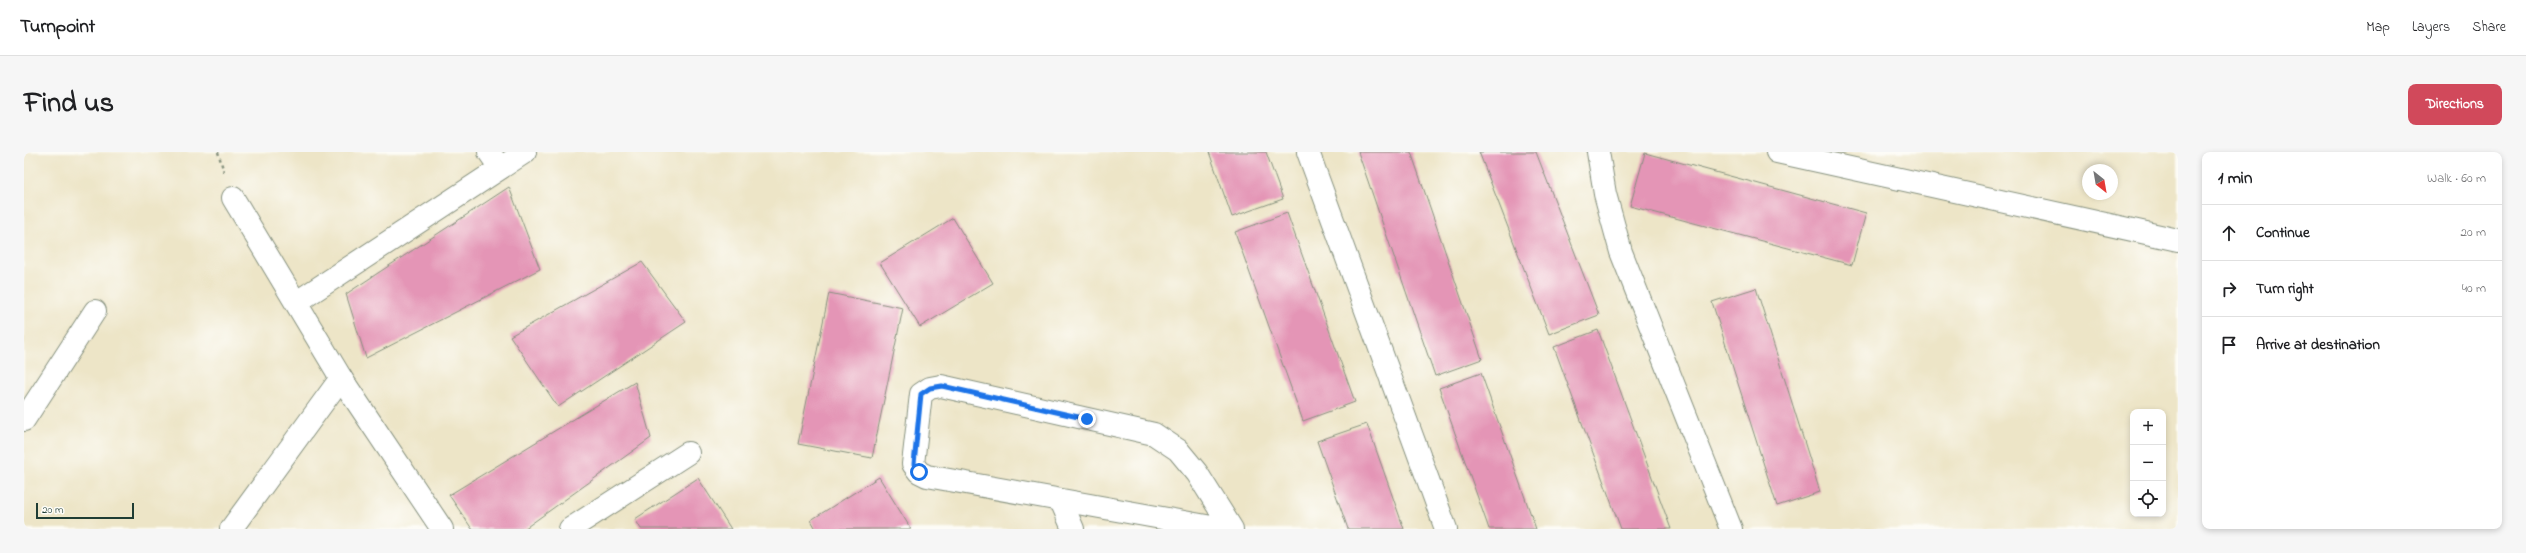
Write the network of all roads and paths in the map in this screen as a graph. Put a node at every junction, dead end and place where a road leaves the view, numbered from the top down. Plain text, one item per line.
1 (525, 152) edge
2 (1308, 152) edge
3 (1598, 152) edge
4 (1777, 152) edge
5 (494, 160) edge
6 (233, 198) dead end
7 (2178, 240) edge
8 (297, 302) junction
9 (95, 311) dead end
10 (341, 378) junction
11 (24, 420) edge
12 (688, 453) dead end
13 (1061, 501) junction
14 (231, 529) edge
15 (442, 529) edge
16 (570, 529) edge
17 (1073, 529) edge
18 (1223, 529) edge
19 (1232, 529) edge
20 (1446, 529) edge
21 (1730, 529) edge

1 - 5 street
2 - 20 street
3 - 21 street
4 - 7 street
5 - 8 street
6 - 8 street
8 - 10 street
9 - 11 street
10 - 14 street
10 - 15 street
12 - 16 street
13 - 17 street
13 - 18 street
13 - 19 street

